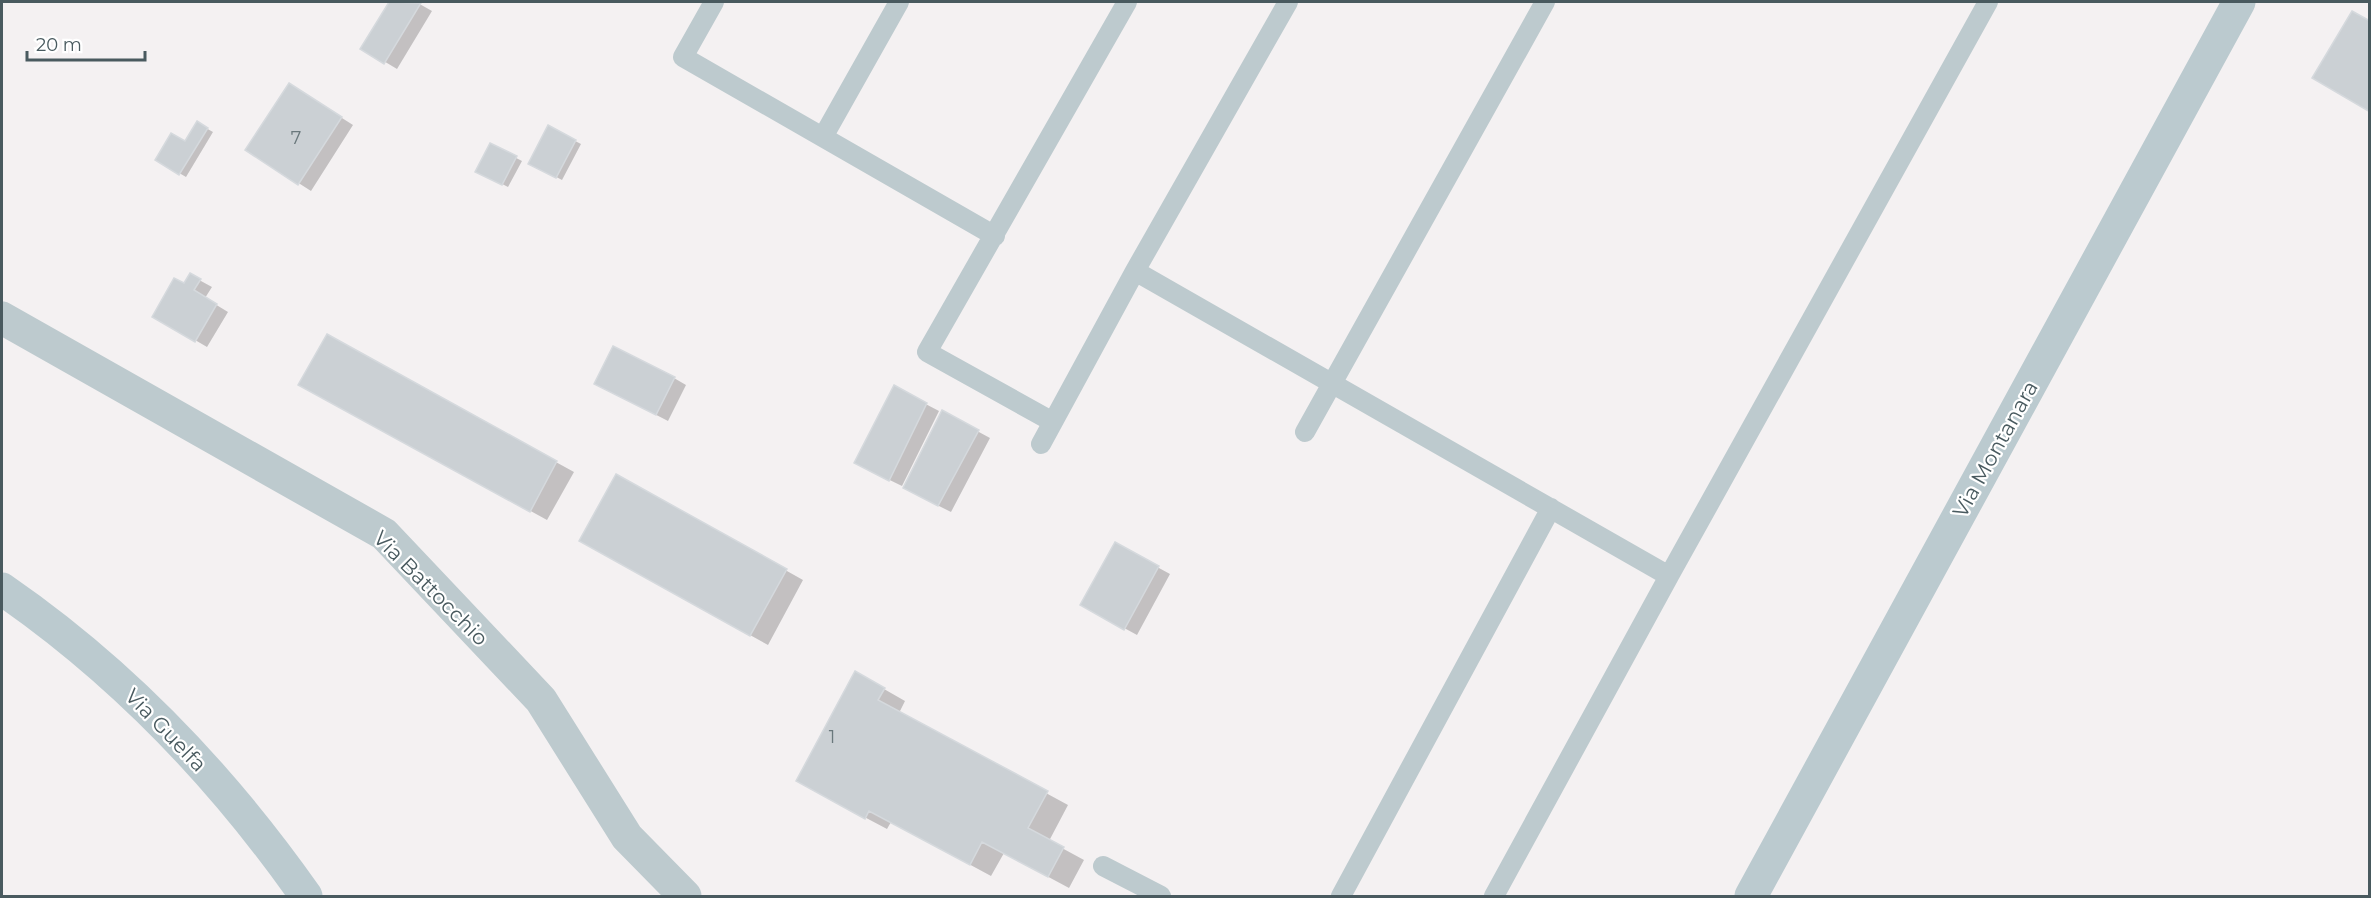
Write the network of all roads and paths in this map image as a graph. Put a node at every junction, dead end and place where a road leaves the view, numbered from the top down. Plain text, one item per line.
1 (714, 2) edge
2 (899, 2) edge
3 (1127, 2) edge
4 (1288, 2) edge
5 (1545, 2) edge
6 (1988, 2) edge
7 (2239, 2) edge
8 (823, 137) junction
9 (995, 236) junction
10 (1136, 271) junction
11 (2, 318) edge
12 (1332, 384) junction
13 (1053, 422) junction
14 (1305, 432) dead end
15 (1041, 444) dead end
16 (1551, 508) junction
17 (1669, 576) junction
18 (2, 589) edge
19 (1103, 866) dead end
20 (306, 897) edge
21 (686, 897) edge
22 (1161, 897) edge
23 (1341, 897) edge
24 (1494, 897) edge
25 (1751, 897) edge

1 - 8 lane
2 - 8 lane
3 - 9 lane
4 - 10 lane
5 - 12 lane
6 - 17 lane
7 - 25 main road, Via Montanara
8 - 9 lane
9 - 13 lane
10 - 12 lane
10 - 13 lane
11 - 21 street, Via Battocchio
12 - 14 lane
12 - 16 lane
13 - 15 lane
16 - 17 lane
16 - 23 lane
17 - 24 lane
18 - 20 main road, Via Guelfa
19 - 22 lane

